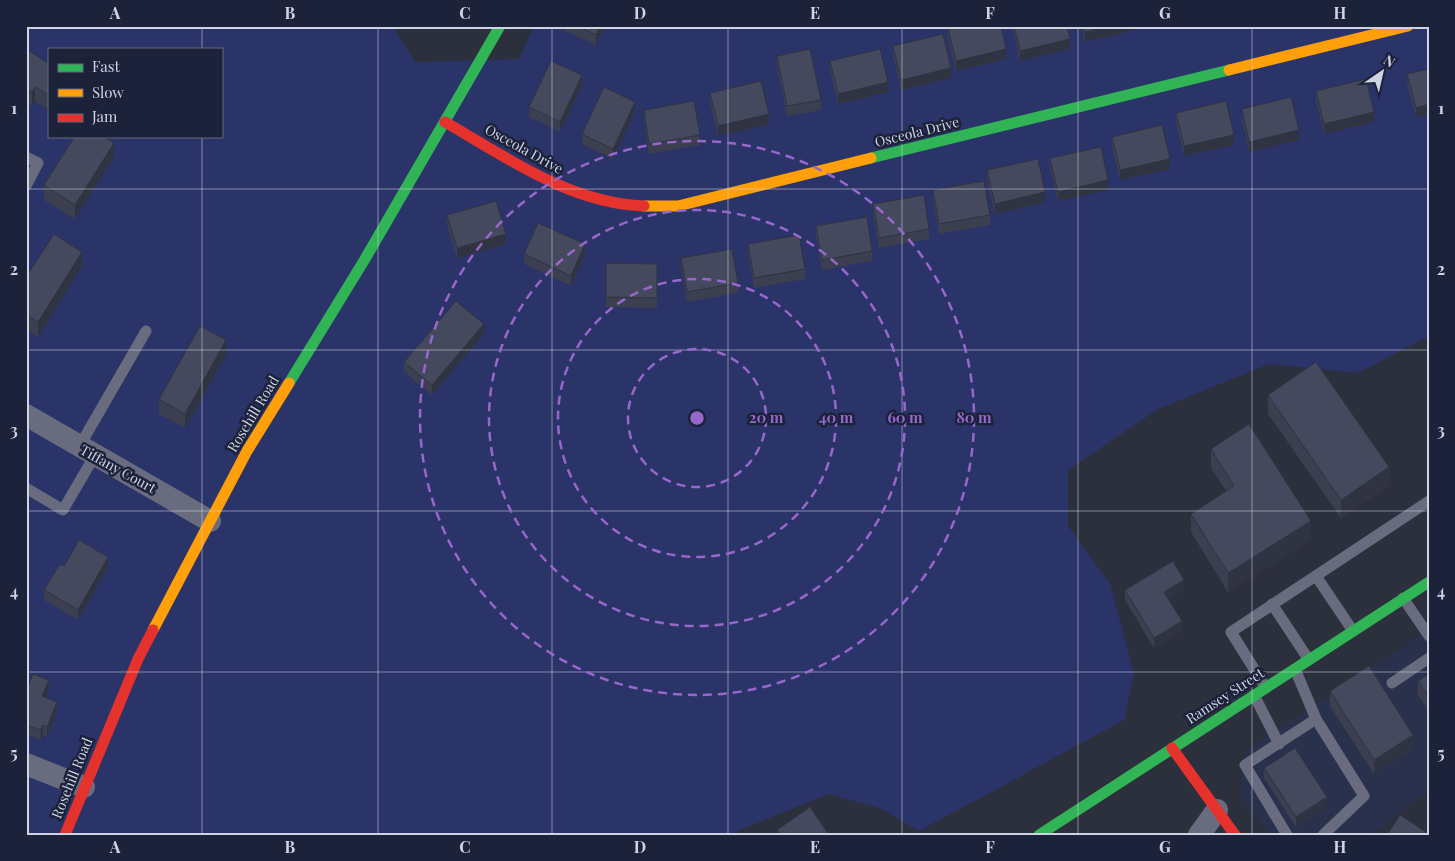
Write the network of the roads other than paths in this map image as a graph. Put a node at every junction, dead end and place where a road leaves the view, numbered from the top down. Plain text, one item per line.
1 (500, 26) edge
2 (1408, 26) edge
3 (445, 122) junction
4 (26, 156) edge
5 (26, 186) edge
6 (146, 331) dead end
7 (26, 415) edge
8 (87, 451) junction
9 (26, 488) edge
10 (1429, 501) edge
11 (210, 521) junction
12 (1316, 576) junction
13 (1429, 582) edge
14 (1403, 598) junction
15 (1272, 604) junction
16 (1353, 631) junction
17 (1429, 636) edge
18 (1429, 658) edge
19 (1308, 660) junction
20 (1295, 669) junction
21 (1392, 683) dead end
22 (1266, 688) junction
23 (1254, 695) junction
24 (1316, 720) junction
25 (1278, 744) junction
26 (1172, 748) junction
27 (26, 764) edge
28 (84, 787) junction
29 (1217, 810) junction
30 (1283, 833) edge
31 (65, 835) edge
32 (1039, 835) edge
33 (1199, 835) edge
34 (1235, 835) edge
35 (1323, 835) edge

1 - 3 main road, Rosehill Road
2 - 3 main road, Osceola Drive
3 - 11 main road, Rosehill Road
4 - 5 lane
6 - 8 lane
7 - 8 street, Tiffany Court
8 - 9 lane
8 - 11 street, Tiffany Court
10 - 12 lane
11 - 28 main road, Rosehill Road
12 - 15 lane
12 - 16 lane
13 - 14 main road, Ramsey Street
14 - 16 main road, Ramsey Street
14 - 17 lane
15 - 19 lane
15 - 22 lane
16 - 19 main road, Ramsey Street
18 - 21 lane
19 - 20 main road, Ramsey Street
20 - 22 main road, Ramsey Street
20 - 24 lane
22 - 23 main road, Ramsey Street
23 - 25 lane
23 - 26 main road, Ramsey Street
24 - 25 lane
24 - 35 lane
25 - 30 lane
26 - 29 main road
26 - 32 main road, Ramsey Street
27 - 28 street
28 - 31 main road, Rosehill Road
29 - 33 street
29 - 34 main road

